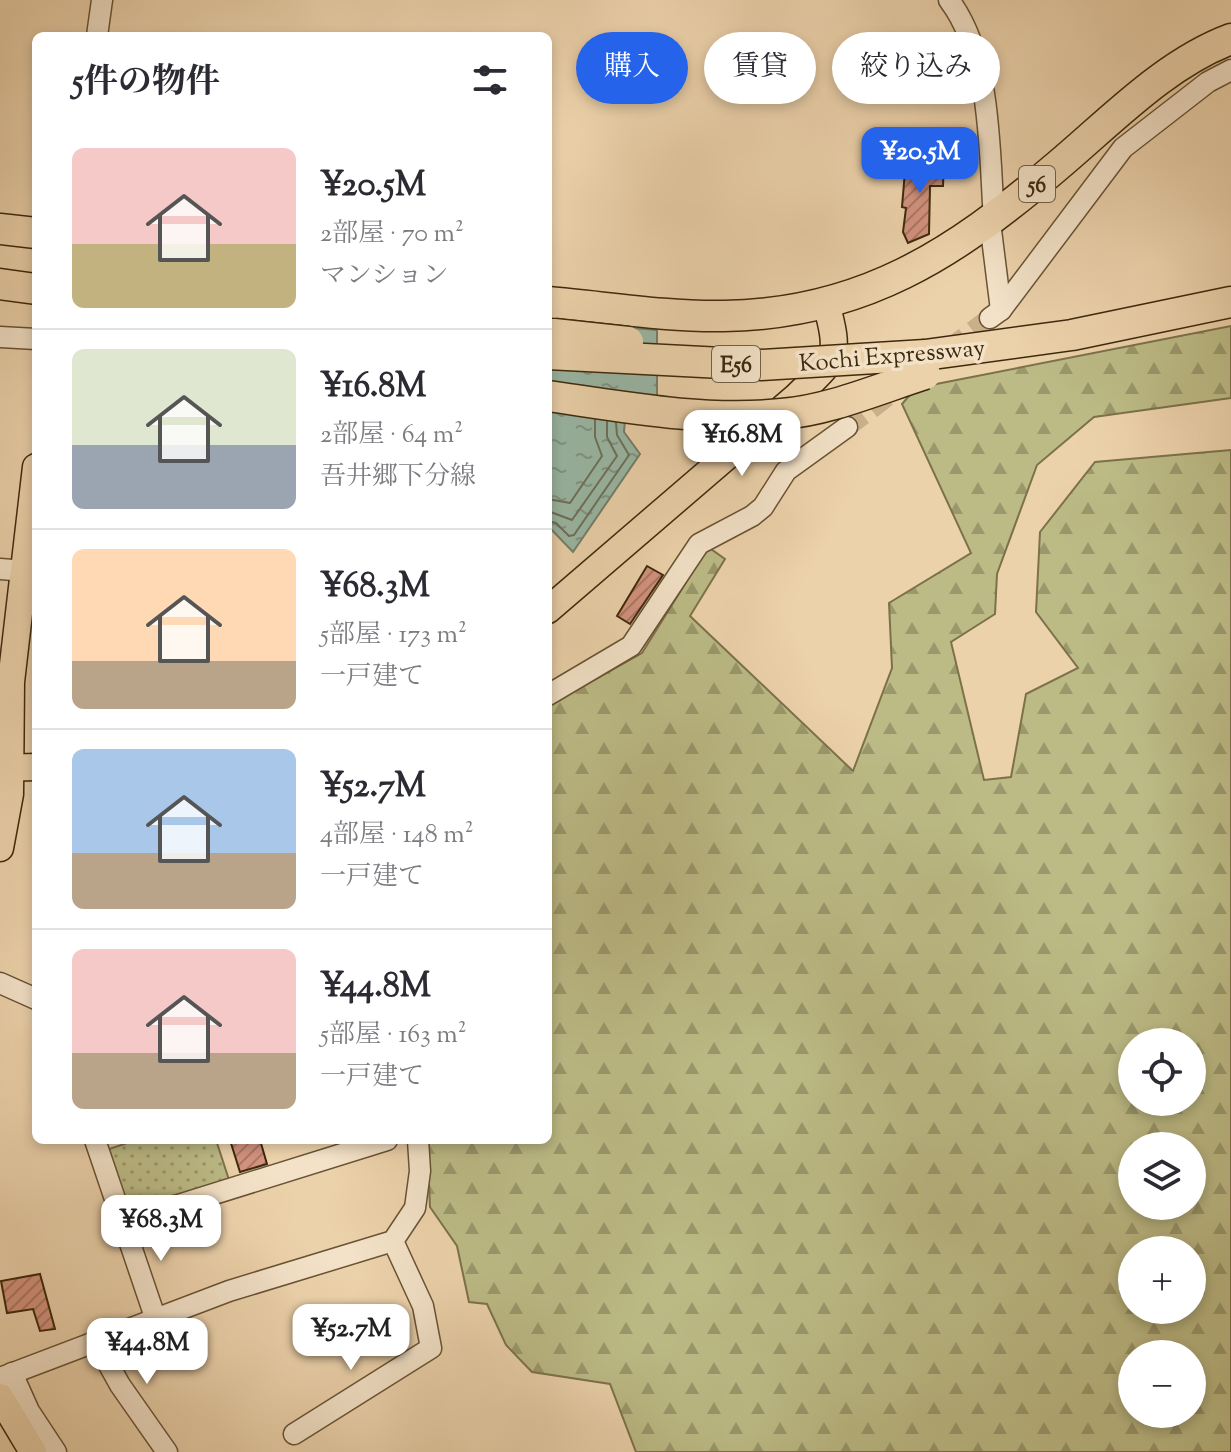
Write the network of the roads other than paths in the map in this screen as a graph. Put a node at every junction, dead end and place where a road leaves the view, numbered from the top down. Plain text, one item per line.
1 (102, 0) edge
2 (949, 0) edge
3 (98, 32) edge
4 (1231, 39) edge
5 (1231, 70) edge
6 (992, 220) junction
7 (0, 229) edge
8 (32, 233) edge
9 (0, 284) edge
10 (32, 288) edge
11 (552, 302) edge
12 (1231, 302) edge
13 (826, 303) junction
14 (1144, 322) junction
15 (552, 333) edge
16 (0, 337) edge
17 (32, 339) edge
18 (552, 354) edge
19 (923, 358) junction
20 (552, 397) edge
21 (847, 427) tunnel mouth
22 (32, 485) edge
23 (13, 570) edge
24 (552, 607) edge
25 (552, 693) edge
26 (16, 767) edge
27 (0, 848) edge
28 (0, 983) edge
29 (32, 997) edge
30 (96, 1144) edge
31 (418, 1144) edge
32 (349, 1146) edge
33 (124, 1222) junction
34 (393, 1241) junction
35 (155, 1317) junction
36 (95, 1340) junction
37 (6, 1376) edge
38 (0, 1397) edge
39 (294, 1434) dead end
40 (33, 1452) edge
41 (56, 1452) edge
42 (167, 1452) edge

1 - 3 street
2 - 6 street
4 - 6 highway, 56
5 - 6 street
6 - 13 highway, 56
7 - 8 highway
9 - 10 highway
11 - 13 highway, 56
12 - 14 highway, Kochi Expressway / E56
13 - 24 main road
14 - 19 highway, Kochi Expressway / E56
14 - 19 highway
15 - 19 highway, bridge
16 - 17 street
18 - 19 highway, Kochi Expressway / E56, bridge
19 - 20 highway, bridge
21 - 25 street
22 - 23 main road
23 - 26 main road
26 - 27 main road
28 - 29 street
30 - 33 street
31 - 34 street
32 - 33 street
33 - 35 street
34 - 35 street
34 - 39 street
35 - 36 street
36 - 37 street
36 - 42 street
37 - 41 street
38 - 40 main road

